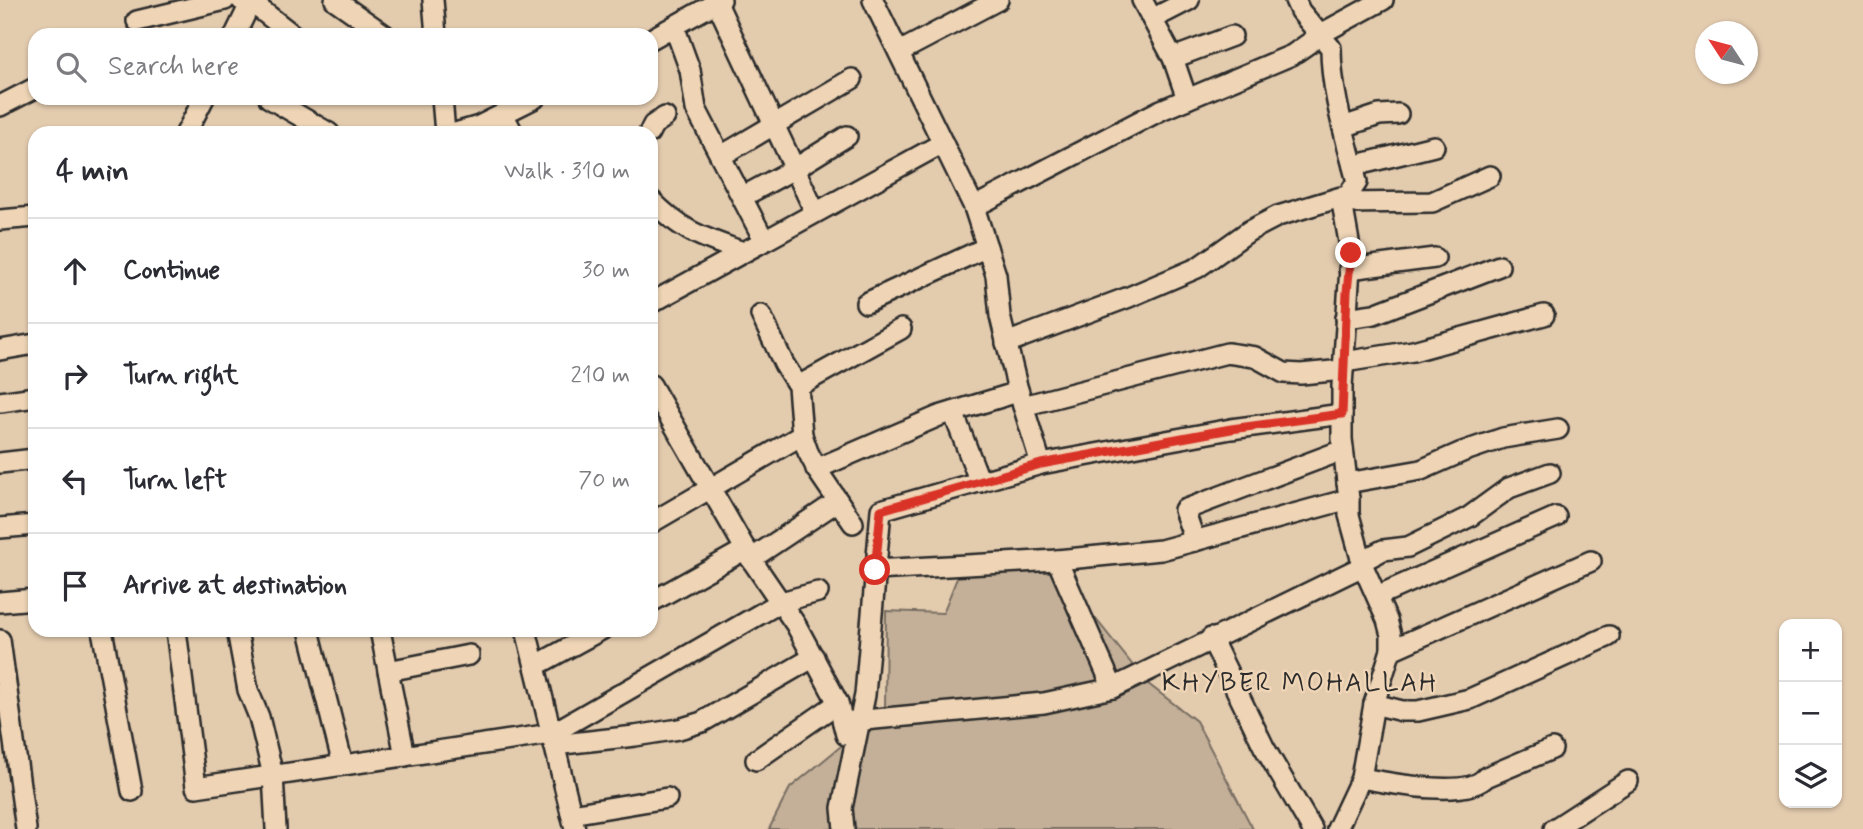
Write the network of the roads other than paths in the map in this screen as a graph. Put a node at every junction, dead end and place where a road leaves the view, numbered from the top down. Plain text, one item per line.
1 (225, 0) edge
2 (335, 0) edge
3 (433, 0) edge
4 (873, 0) edge
5 (998, 0) edge
6 (1142, 0) edge
7 (1189, 0) edge
8 (1295, 0) edge
9 (1384, 0) edge
10 (248, 1) edge
11 (719, 1) edge
12 (1152, 19) junction
13 (137, 21) dead end
14 (674, 26) junction
15 (238, 28) edge
16 (284, 28) edge
17 (375, 28) edge
18 (435, 28) edge
19 (658, 35) edge
20 (1320, 35) junction
21 (1232, 36) dead end
22 (899, 52) junction
23 (1173, 58) junction
24 (852, 79) dead end
25 (28, 92) edge
26 (1187, 99) junction
27 (196, 105) edge
28 (281, 105) edge
29 (443, 105) edge
30 (521, 105) edge
31 (0, 106) edge
32 (503, 114) junction
33 (1398, 114) dead end
34 (665, 117) dead end
35 (774, 125) junction
36 (189, 126) edge
37 (317, 126) edge
38 (444, 126) edge
39 (479, 126) edge
40 (509, 126) edge
41 (652, 126) edge
42 (1343, 127) junction
43 (847, 136) dead end
44 (943, 143) junction
45 (1434, 146) dead end
46 (721, 156) junction
47 (1353, 166) junction
48 (794, 169) junction
49 (1490, 176) dead end
50 (742, 197) junction
51 (1343, 203) junction
52 (658, 207) edge
53 (974, 207) junction
54 (814, 212) junction
55 (28, 218) edge
56 (0, 220) edge
57 (764, 240) junction
58 (986, 247) junction
59 (743, 252) junction
60 (1435, 258) dead end
61 (1499, 265) dead end
62 (1349, 270) junction
63 (658, 299) edge
64 (866, 303) dead end
65 (761, 315) dead end
66 (1544, 315) dead end
67 (1346, 318) junction
68 (901, 329) dead end
69 (1006, 342) junction
70 (28, 345) edge
71 (0, 350) edge
72 (1344, 366) junction
73 (798, 386) junction
74 (658, 397) edge
75 (28, 398) edge
76 (1021, 399) junction
77 (0, 402) edge
78 (953, 412) junction
79 (1342, 414) junction
80 (1558, 429) dead end
81 (802, 435) junction
82 (1343, 450) junction
83 (28, 460) edge
84 (0, 463) edge
85 (1041, 464) junction
86 (816, 469) junction
87 (1550, 472) dead end
88 (980, 482) junction
89 (711, 487) junction
90 (1348, 491) junction
91 (838, 501) junction
92 (1556, 517) dead end
93 (658, 519) edge
94 (853, 523) dead end
95 (28, 526) edge
96 (0, 528) edge
97 (1195, 541) junction
98 (748, 554) junction
99 (1056, 560) junction
100 (1591, 561) dead end
101 (1363, 563) junction
102 (875, 570) junction
103 (818, 592) dead end
104 (1377, 596) junction
105 (658, 599) edge
106 (28, 600) edge
107 (0, 602) edge
108 (781, 602) junction
109 (1609, 636) dead end
110 (103, 637) edge
111 (177, 637) edge
112 (238, 637) edge
113 (311, 637) edge
114 (381, 637) edge
115 (528, 637) edge
116 (588, 637) edge
117 (1211, 638) junction
118 (0, 640) edge
119 (1391, 650) junction
120 (469, 655) dead end
121 (814, 657) junction
122 (535, 666) junction
123 (388, 671) junction
124 (1113, 688) junction
125 (838, 703) junction
126 (1374, 704) junction
127 (851, 721) junction
128 (552, 739) junction
129 (1552, 749) dead end
130 (405, 756) junction
131 (757, 760) dead end
132 (343, 765) junction
133 (273, 775) junction
134 (1362, 778) junction
135 (1628, 781) dead end
136 (132, 791) dead end
137 (667, 798) dead end
138 (573, 822) edge
139 (26, 829) edge
140 (276, 829) edge
141 (844, 829) edge
142 (1312, 829) edge
143 (1337, 829) edge
144 (1554, 829) edge

1 - 13 street
2 - 17 street
3 - 18 street
4 - 22 street
5 - 22 street
6 - 12 street
7 - 12 street
8 - 20 street
9 - 20 street
10 - 15 street
10 - 16 street
11 - 14 street
11 - 35 street
12 - 23 street
14 - 19 street
14 - 46 street
20 - 26 street
20 - 42 street
21 - 23 street
22 - 44 street
23 - 26 street
24 - 35 street
25 - 31 street
26 - 53 street
27 - 36 street
28 - 37 street
29 - 38 street
30 - 32 street
32 - 39 street
32 - 40 street
33 - 42 street
34 - 41 street
35 - 46 street
35 - 48 street
42 - 47 street
43 - 48 street
44 - 53 street
44 - 54 street
45 - 47 street
46 - 50 street
47 - 51 street
48 - 50 street
48 - 54 street
49 - 51 street
50 - 57 street
51 - 62 street
51 - 69 street
52 - 59 street
53 - 58 street
54 - 57 street
55 - 56 street
57 - 59 street
58 - 64 street
58 - 69 street
59 - 63 street
60 - 62 street
61 - 67 street
62 - 67 street
65 - 73 street
66 - 72 street
67 - 72 street
68 - 73 street
69 - 76 street
70 - 71 street
72 - 76 street
72 - 79 street
73 - 81 street
74 - 89 street
75 - 77 street
76 - 78 street
76 - 85 street
78 - 86 street
78 - 88 street
79 - 82 street
79 - 85 street
80 - 90 street
81 - 86 street
81 - 89 street
82 - 90 street
82 - 97 street
83 - 84 street
85 - 88 street
86 - 91 street
87 - 101 street
88 - 102 street
89 - 93 street
89 - 98 street
90 - 97 street
90 - 101 street
91 - 94 street
91 - 98 street
92 - 104 street
95 - 96 street
97 - 99 street
98 - 105 street
98 - 108 street
99 - 102 street
99 - 124 street
100 - 119 street
101 - 104 street
101 - 117 street
102 - 127 street
103 - 108 street
104 - 119 street
106 - 107 street
108 - 121 street
108 - 128 street
109 - 126 street
110 - 136 street
111 - 133 street
112 - 133 street
113 - 132 street
114 - 123 street
115 - 122 street
116 - 122 street
117 - 124 street
117 - 142 street
118 - 139 street
119 - 126 street
120 - 123 street
121 - 125 street
121 - 128 street
122 - 128 street
123 - 130 street
124 - 127 street
125 - 127 street
125 - 131 street
126 - 134 street
127 - 141 street
128 - 130 street
128 - 138 street
129 - 134 street
130 - 132 street
132 - 133 street
133 - 140 street
134 - 143 street
135 - 144 street
137 - 138 street

